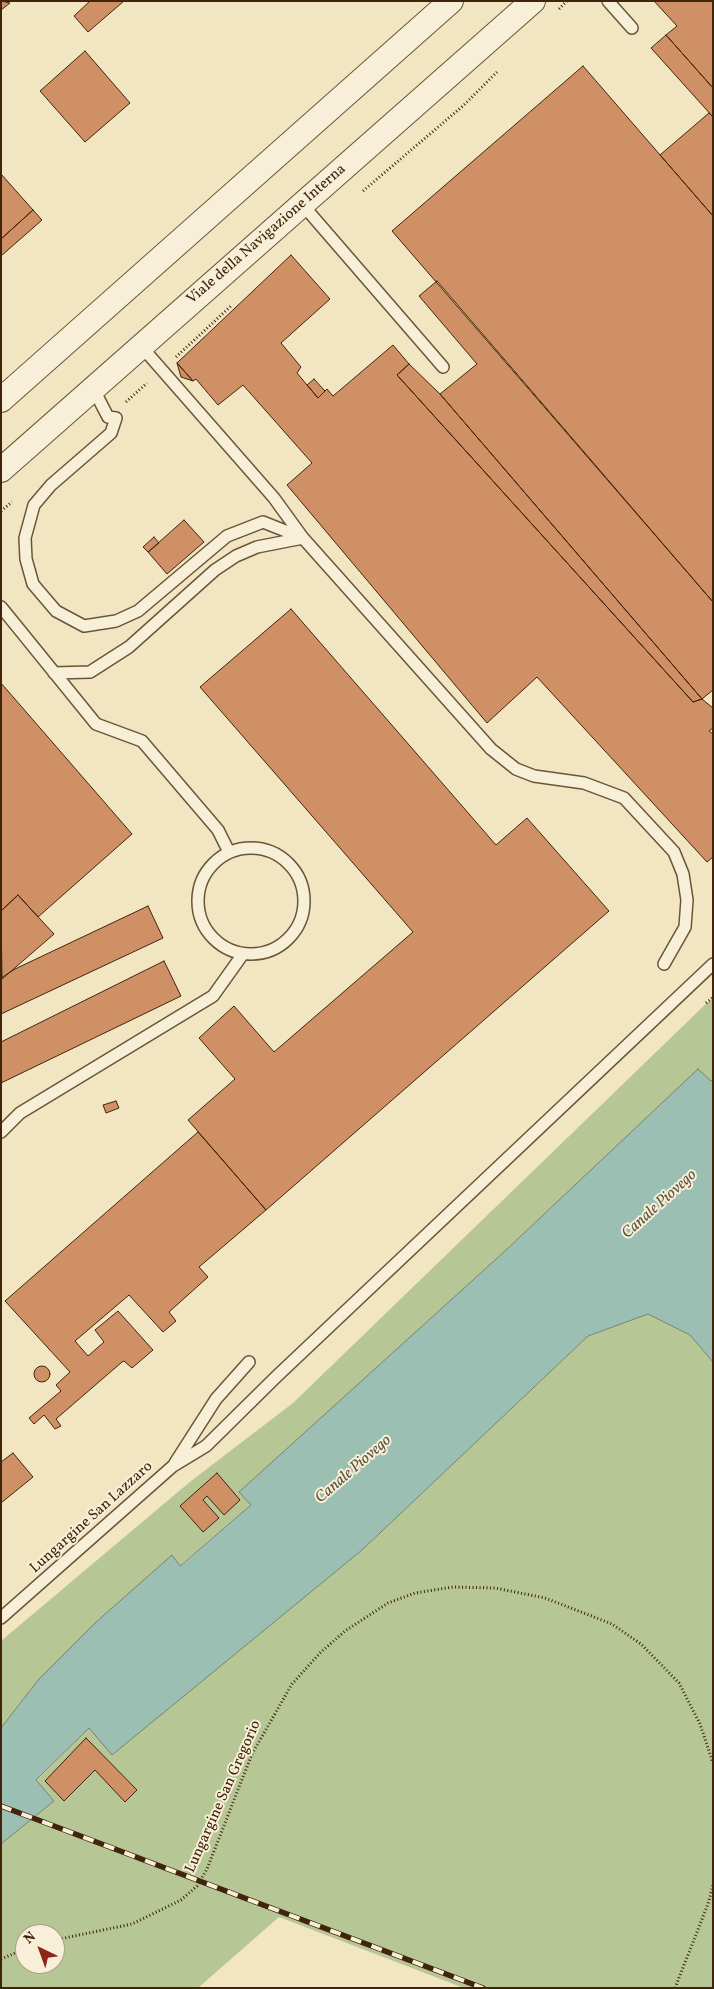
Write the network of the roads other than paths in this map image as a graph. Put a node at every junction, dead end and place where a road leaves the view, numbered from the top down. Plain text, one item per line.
1 (451, 1) edge
2 (533, 1) edge
3 (608, 1) edge
4 (632, 28) dead end
5 (302, 204) junction
6 (141, 346) junction
7 (443, 367) dead end
8 (94, 388) junction
9 (1, 400) edge
10 (1, 470) edge
11 (303, 538) junction
12 (1, 607) edge
13 (54, 673) junction
14 (230, 852) junction
15 (243, 954) junction
16 (664, 964) dead end
17 (713, 964) edge
18 (1, 1132) edge
19 (249, 1362) dead end
20 (173, 1466) junction
21 (1, 1618) edge

1 - 9 street
2 - 5 street, Viale della Navigazione Interna
3 - 4 lane
5 - 6 street, Viale della Navigazione Interna
5 - 7 lane
6 - 8 street, Viale della Navigazione Interna
6 - 11 lane
8 - 10 street, Viale della Navigazione Interna
8 - 11 lane
11 - 13 lane
11 - 16 lane
12 - 13 lane
13 - 14 lane
14 - 15 lane
14 - 15 lane
15 - 18 lane
17 - 20 lane, Lungargine San Lazzaro
19 - 20 lane
20 - 21 lane, Lungargine San Lazzaro

